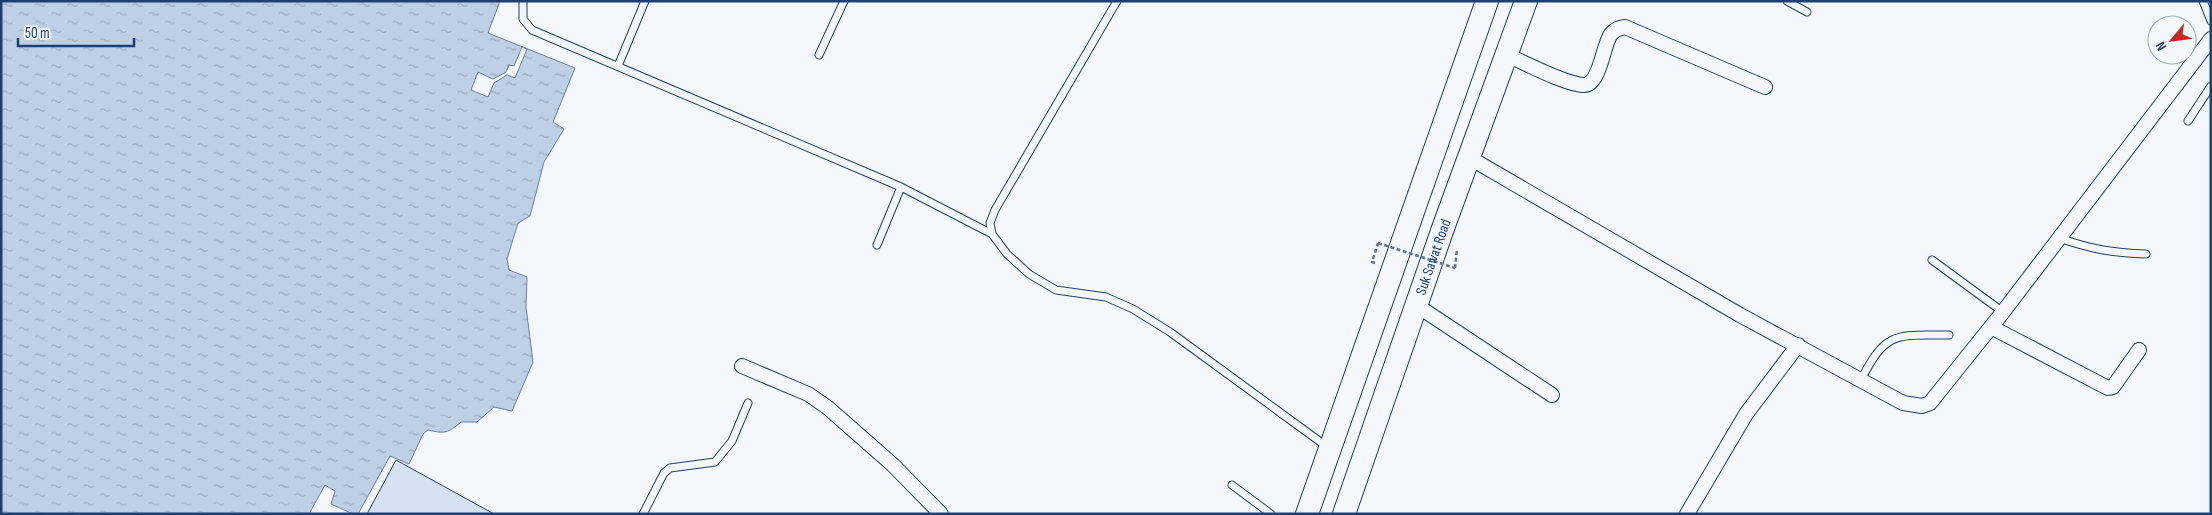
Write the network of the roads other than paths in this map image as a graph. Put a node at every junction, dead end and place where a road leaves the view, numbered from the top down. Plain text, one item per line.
1 (523, 1) edge
2 (645, 1) edge
3 (844, 1) edge
4 (1117, 1) edge
5 (1487, 1) edge
6 (1526, 1) edge
7 (1787, 1) edge
8 (2203, 1) edge
9 (1807, 12) dead end
10 (2211, 21) edge
11 (2211, 39) edge
12 (819, 55) dead end
13 (1507, 55) junction
14 (618, 66) junction
15 (2211, 86) edge
16 (1765, 88) dead end
17 (2188, 122) dead end
18 (1470, 158) junction
19 (901, 187) junction
20 (992, 234) junction
21 (2059, 238) junction
22 (877, 245) dead end
23 (2146, 254) dead end
24 (1932, 260) dead end
25 (1416, 305) junction
26 (2003, 312) junction
27 (1991, 327) junction
28 (1949, 335) dead end
29 (1798, 345) junction
30 (2139, 350) dead end
31 (742, 366) dead end
32 (1861, 380) junction
33 (1552, 395) dead end
34 (748, 403) dead end
35 (1330, 450) junction
36 (1232, 485) dead end
37 (643, 514) edge
38 (941, 514) edge
39 (1271, 514) edge
40 (1307, 514) edge
41 (1344, 514) edge
42 (1687, 514) edge

1 - 14 lane
2 - 14 lane
3 - 12 lane
4 - 20 lane
5 - 35 main road
6 - 13 main road, Suk Sawat Road
7 - 9 lane
8 - 10 lane
11 - 21 street
13 - 16 street
13 - 18 main road, Suk Sawat Road
14 - 19 lane
15 - 17 lane
18 - 25 main road, Suk Sawat Road
18 - 29 street
19 - 20 lane
19 - 22 lane
20 - 35 lane
21 - 23 lane
21 - 26 street
24 - 26 lane
25 - 33 street
25 - 41 main road, Suk Sawat Road
26 - 27 street
27 - 30 street
27 - 32 street
28 - 32 lane
29 - 32 street
29 - 42 street
31 - 38 street
34 - 37 lane
35 - 40 main road
36 - 39 lane

